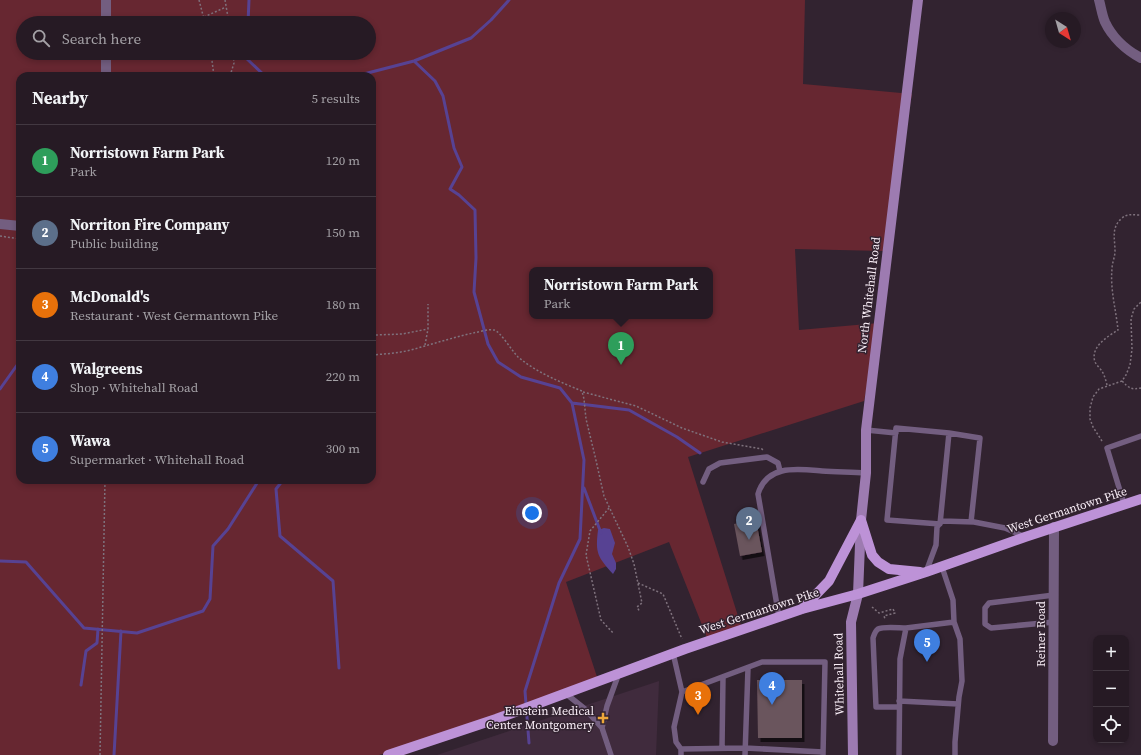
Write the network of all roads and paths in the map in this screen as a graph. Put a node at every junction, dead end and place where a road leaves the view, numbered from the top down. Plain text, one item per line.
1 (106, 0) edge
2 (199, 0) edge
3 (225, 0) edge
4 (918, 0) edge
5 (1099, 0) edge
6 (226, 7) junction
7 (106, 16) edge
8 (204, 16) edge
9 (206, 16) edge
10 (228, 16) edge
11 (1141, 58) edge
12 (106, 60) edge
13 (212, 60) edge
14 (234, 60) edge
15 (106, 72) edge
16 (213, 72) edge
17 (231, 72) edge
18 (1141, 215) edge
19 (0, 224) edge
20 (16, 226) edge
21 (0, 236) edge
22 (16, 238) edge
23 (1141, 302) edge
24 (428, 304) dead end
25 (428, 329) junction
26 (376, 335) edge
27 (425, 345) junction
28 (376, 355) edge
29 (1122, 381) junction
30 (1107, 385) junction
31 (1141, 388) edge
32 (582, 392) junction
33 (866, 430) junction
34 (896, 433) junction
35 (949, 433) junction
36 (1141, 436) edge
37 (1107, 448) junction
38 (767, 457) junction
39 (780, 471) junction
40 (866, 473) junction
41 (703, 482) dead end
42 (104, 484) edge
43 (1141, 499) edge
44 (1124, 504) junction
45 (609, 508) junction
46 (861, 520) junction
47 (971, 522) junction
48 (940, 524) junction
49 (1054, 527) junction
50 (1025, 537) junction
51 (942, 567) junction
52 (926, 572) junction
53 (638, 583) junction
54 (858, 594) junction
55 (1054, 595) junction
56 (872, 607) dead end
57 (802, 609) junction
58 (640, 612) dead end
59 (779, 617) junction
60 (954, 622) junction
61 (1054, 622) junction
62 (889, 628) junction
63 (906, 628) junction
64 (614, 634) dead end
65 (685, 649) junction
66 (673, 653) junction
67 (748, 668) junction
68 (619, 672) junction
69 (723, 677) junction
70 (682, 692) junction
71 (565, 693) junction
72 (899, 704) junction
73 (958, 704) junction
74 (602, 728) junction
75 (1054, 741) dead end
76 (722, 748) junction
77 (745, 748) junction
78 (681, 752) edge
79 (823, 753) edge
80 (100, 755) edge
81 (388, 755) edge
82 (611, 755) edge
83 (745, 755) edge
84 (853, 755) edge
85 (899, 755) edge
86 (955, 755) edge

1 - 7 street
2 - 8 path
3 - 6 path
4 - 33 main road, North Whitehall Road
5 - 11 street
6 - 9 path
6 - 10 path
12 - 15 street
13 - 16 path
14 - 17 path
18 - 30 path
19 - 20 street
21 - 22 path
23 - 29 path
24 - 25 path
25 - 26 path
25 - 27 path
27 - 28 path
27 - 32 path
29 - 30 path
29 - 31 path
30 - 37 path
32 - 38 path
32 - 45 path
33 - 34 lane
33 - 40 main road, North Whitehall Road
34 - 35 lane
34 - 48 lane
35 - 47 lane
35 - 48 lane
36 - 37 lane
37 - 44 lane
38 - 39 lane
38 - 41 lane
39 - 40 lane
39 - 59 lane
40 - 46 main road, North Whitehall Road
42 - 80 path
43 - 44 main road, West Germantown Pike
44 - 49 main road, West Germantown Pike
45 - 53 path
45 - 64 path
46 - 52 main road
46 - 54 main road, North Whitehall Road
46 - 57 main road
47 - 48 lane
47 - 50 lane
48 - 52 lane
49 - 50 main road, West Germantown Pike
49 - 55 street, Reiner Road
50 - 51 main road, West Germantown Pike
51 - 52 main road, West Germantown Pike
51 - 60 lane
52 - 54 main road, West Germantown Pike
53 - 58 path
53 - 65 path
54 - 57 main road, West Germantown Pike
54 - 84 main road, Whitehall Road
55 - 61 street, Reiner Road
55 - 61 lane
56 - 62 path
57 - 59 main road, West Germantown Pike
59 - 65 main road, West Germantown Pike
60 - 63 lane
60 - 73 lane
61 - 75 street, Reiner Road
62 - 63 lane
62 - 72 lane
63 - 72 lane
65 - 66 main road, West Germantown Pike
66 - 68 main road, West Germantown Pike
66 - 70 lane
67 - 69 lane
67 - 77 lane
67 - 79 lane
68 - 71 main road, West Germantown Pike
68 - 74 lane
69 - 70 lane
69 - 76 lane
70 - 78 lane
71 - 74 lane
71 - 81 main road, West Germantown Pike
72 - 73 lane
72 - 85 lane
73 - 86 lane
74 - 82 lane
76 - 77 lane
76 - 78 lane
77 - 79 lane
77 - 83 lane

